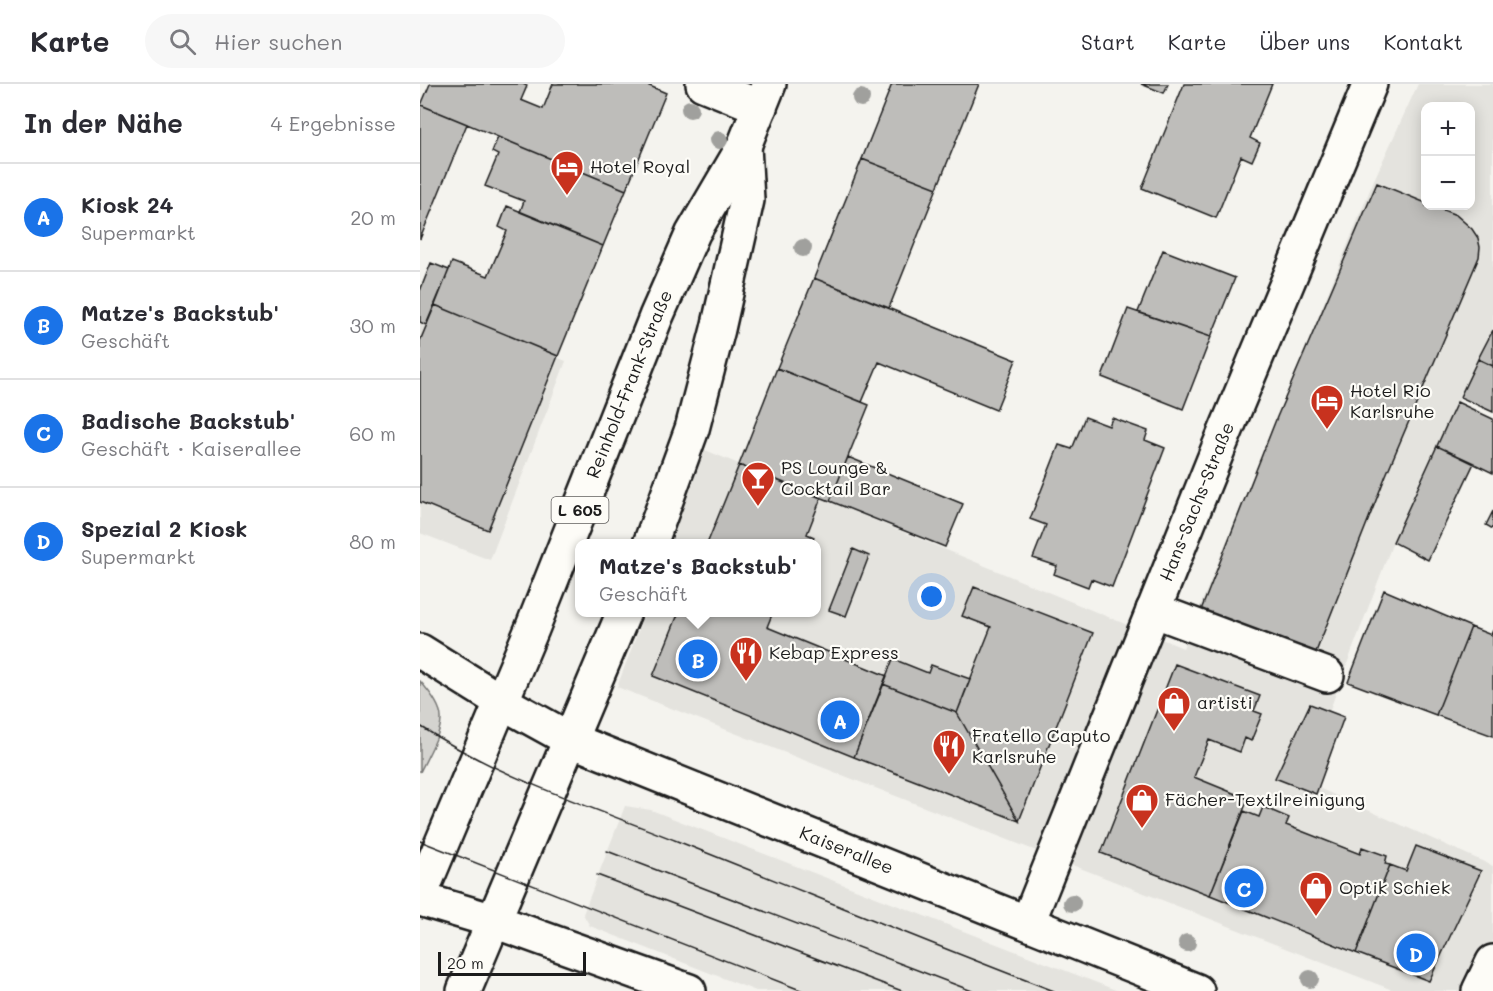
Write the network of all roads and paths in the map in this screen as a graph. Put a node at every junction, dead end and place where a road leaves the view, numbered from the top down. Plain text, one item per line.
1 (703, 84) edge
2 (1370, 84) edge
3 (765, 95) edge
4 (744, 146) junction
5 (651, 539) edge
6 (1153, 610) junction
7 (622, 617) edge
8 (420, 651) edge
9 (1327, 675) dead end
10 (502, 702) junction
11 (571, 740) junction
12 (420, 897) edge
13 (494, 921) junction
14 (1028, 922) junction
15 (1493, 963) edge
16 (464, 991) edge
17 (615, 991) edge
18 (688, 991) edge
19 (1197, 991) edge
20 (1479, 991) edge

1 - 3 main road
2 - 6 main road, Hans-Sachs-Straße
3 - 4 main road, Reinhold-Frank-Straße / L 605
4 - 5 main road, Reinhold-Frank-Straße / L 605
4 - 10 main road, Reinhold-Frank-Straße / L 605
6 - 9 main road
6 - 14 main road, Hans-Sachs-Straße
7 - 11 main road
8 - 10 main road, Kaiserallee
10 - 11 main road, Kaiserallee
10 - 12 main road, Reinhold-Frank-Straße / L 605
11 - 13 main road
11 - 14 main road, Kaiserallee
12 - 13 main road
13 - 16 main road
13 - 18 main road
14 - 19 main road, Kaiserallee
15 - 20 main road
17 - 18 main road

